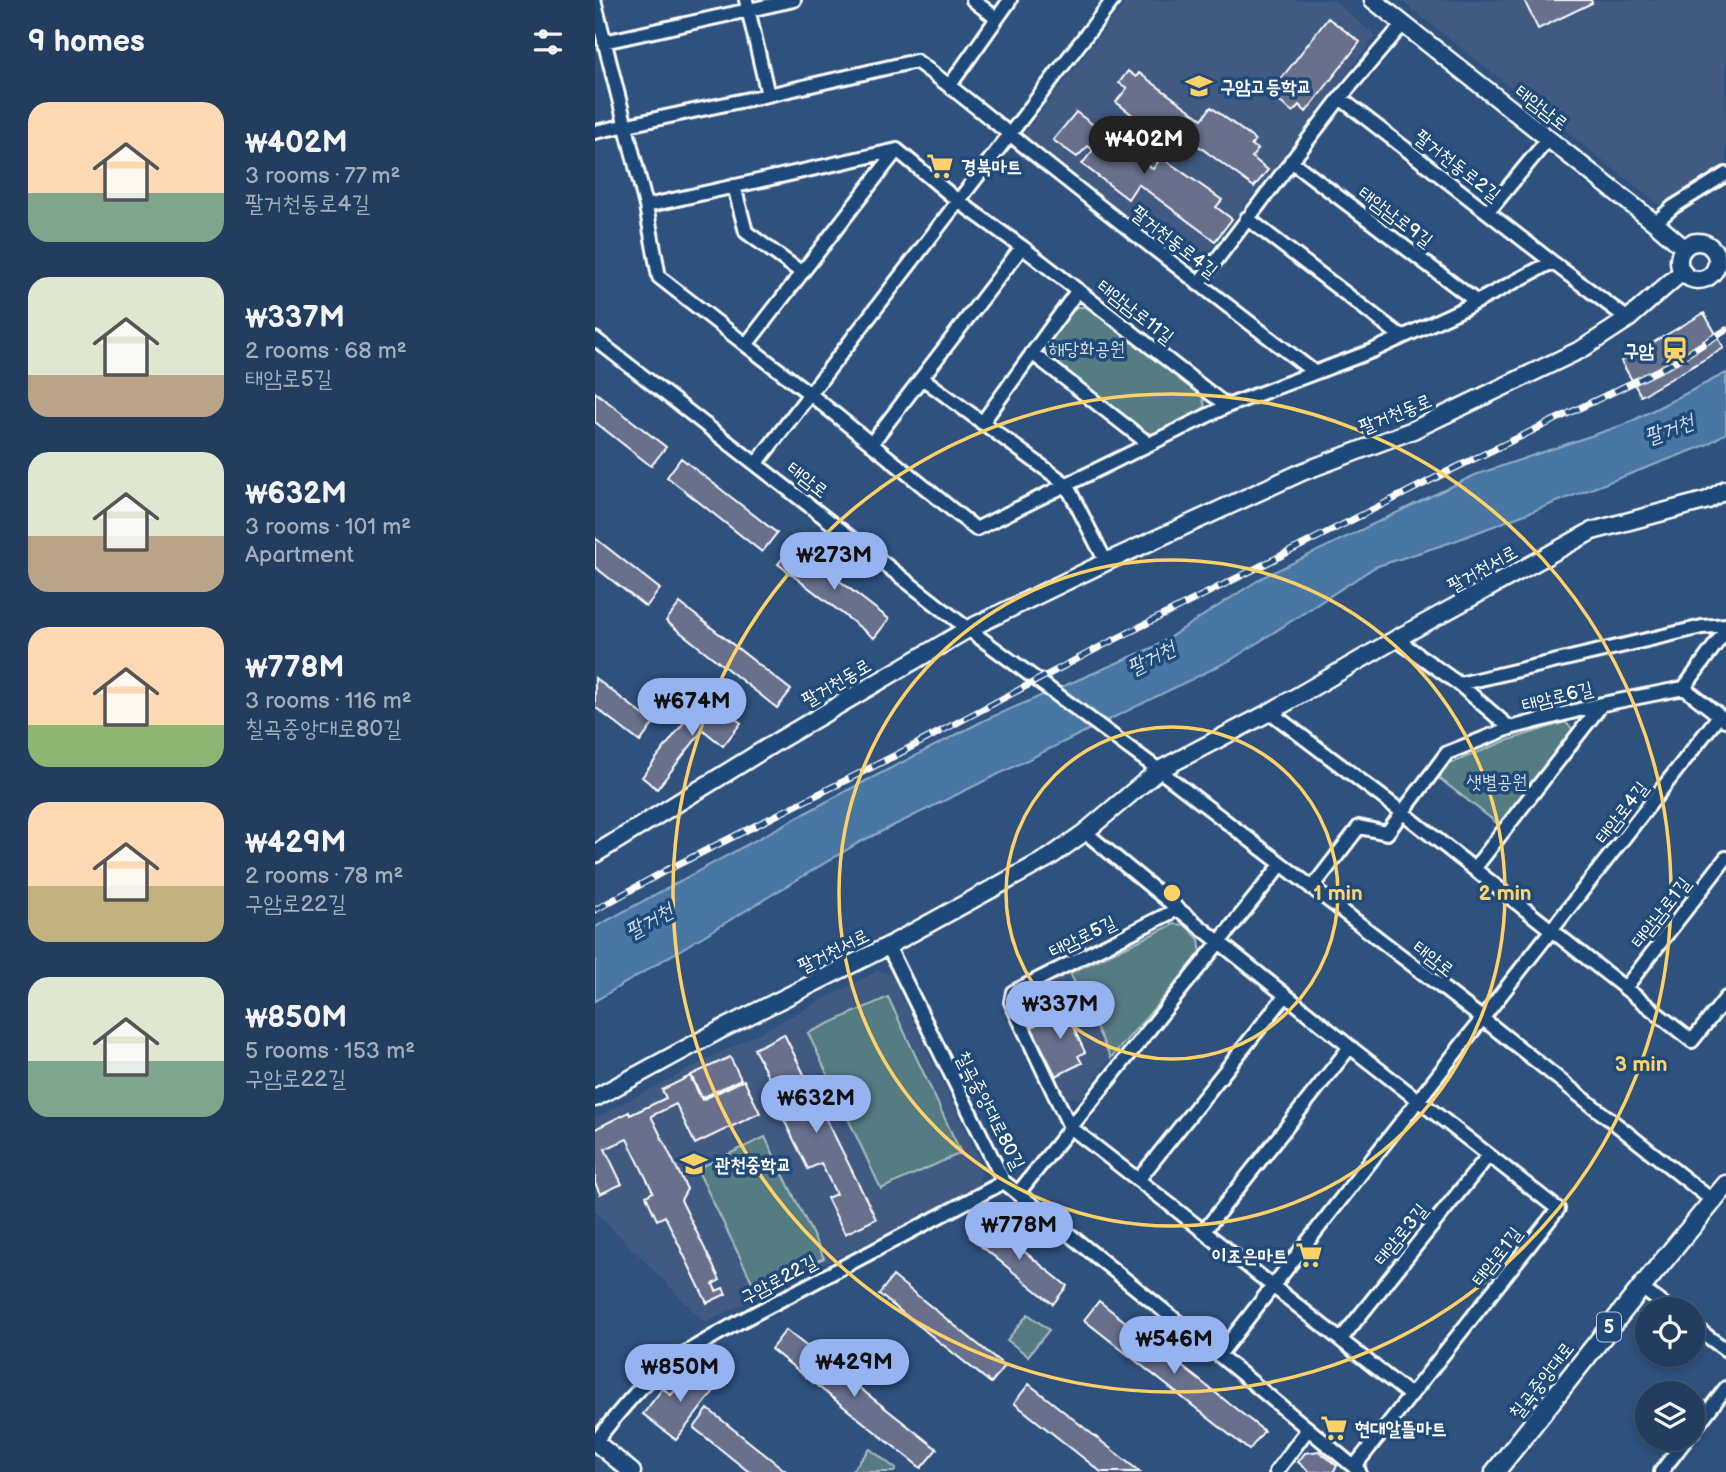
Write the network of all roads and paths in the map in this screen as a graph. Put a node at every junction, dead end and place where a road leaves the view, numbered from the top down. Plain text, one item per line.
1 (794, 0) edge
2 (972, 0) edge
3 (1010, 0) edge
4 (1113, 0) edge
5 (1378, 1) edge
6 (747, 5) edge
7 (596, 10) edge
8 (996, 18) junction
9 (1403, 24) junction
10 (604, 42) junction
11 (950, 85) junction
12 (768, 95) junction
13 (1340, 98) junction
14 (625, 126) junction
15 (595, 132) edge
16 (1010, 135) junction
17 (1548, 139) junction
18 (897, 150) junction
19 (1291, 161) junction
20 (1726, 174) edge
21 (734, 186) junction
22 (958, 201) junction
23 (646, 206) junction
24 (1488, 212) junction
25 (1247, 218) junction
26 (1655, 223) junction
27 (1022, 247) junction
28 (1684, 247) junction
29 (1552, 262) junction
30 (801, 272) junction
31 (1682, 272) junction
32 (1720, 275) edge
33 (1198, 284) junction
34 (1078, 290) junction
35 (1477, 302) junction
36 (1628, 319) junction
37 (1402, 337) junction
38 (595, 339) edge
39 (746, 345) junction
40 (1032, 354) junction
41 (1314, 372) junction
42 (922, 378) junction
43 (810, 394) junction
44 (1227, 406) junction
45 (982, 423) junction
46 (871, 444) junction
47 (1149, 444) junction
48 (756, 464) junction
49 (1066, 484) junction
50 (1726, 489) edge
51 (1106, 562) junction
52 (1726, 628) edge
53 (968, 629) junction
54 (1396, 639) junction
55 (1459, 684) junction
56 (1684, 688) junction
57 (1602, 704) junction
58 (1270, 712) junction
59 (1723, 719) edge
60 (1510, 728) junction
61 (1159, 770) junction
62 (1402, 812) junction
63 (1085, 832) junction
64 (595, 854) edge
65 (1726, 858) edge
66 (1281, 864) junction
67 (1474, 869) junction
68 (1312, 888) junction
69 (1178, 909) junction
70 (1552, 931) junction
71 (1219, 943) junction
72 (888, 946) junction
73 (1625, 988) junction
74 (1285, 996) junction
75 (1726, 998) edge
76 (1483, 1019) junction
77 (1350, 1047) junction
78 (595, 1098) edge
79 (1418, 1101) junction
80 (1070, 1127) junction
81 (1488, 1156) junction
82 (1138, 1180) junction
83 (1004, 1182) junction
84 (1726, 1185) edge
85 (1018, 1193) junction
86 (1713, 1201) junction
87 (1204, 1231) junction
88 (1273, 1285) junction
89 (1641, 1288) junction
90 (1653, 1297) edge
91 (1705, 1335) edge
92 (1341, 1339) junction
93 (1726, 1350) edge
94 (1219, 1355) junction
95 (1726, 1388) edge
96 (1410, 1395) junction
97 (1705, 1415) edge
98 (1308, 1429) junction
99 (595, 1442) edge
100 (1677, 1451) edge
101 (1357, 1469) edge
102 (632, 1472) edge
103 (1276, 1472) edge
104 (1495, 1472) edge
105 (1661, 1472) edge

1 - 6 street
2 - 8 street
3 - 8 street
4 - 16 street
5 - 9 main road, 태암남로
6 - 10 street
6 - 12 street
7 - 10 street
8 - 11 street
9 - 13 street
9 - 17 main road, 태암남로
10 - 14 street
11 - 12 street, 팔거천동로4길
11 - 16 street, 팔거천동로4길
12 - 14 street, 팔거천동로4길
13 - 19 street
13 - 24 street, 팔거천동로2길
14 - 15 street, 팔거천동로4길
14 - 23 street
16 - 22 street
16 - 33 street, 팔거천동로4길
17 - 24 street
17 - 26 main road, 태암남로
18 - 21 street
18 - 22 street, 태암남로11길
18 - 30 street
19 - 25 street
19 - 35 street, 태암남로9길
20 - 26 street
21 - 23 street
21 - 30 street
22 - 27 street, 태암남로11길
22 - 43 street
23 - 39 street
24 - 29 street, 팔거천동로2길
25 - 33 street
25 - 37 street
26 - 28 main road, 태암남로
27 - 34 street, 태암남로11길
27 - 42 street
28 - 31 main road
28 - 32 main road
29 - 35 street
29 - 36 street, 팔거천동로2길
30 - 39 street
31 - 32 main road
31 - 36 main road, 팔거천동로
33 - 41 street, 팔거천동로4길
34 - 40 street
34 - 44 street, 태암남로11길
35 - 37 street
36 - 51 main road, 팔거천동로
37 - 41 street
38 - 48 street, 태암로
39 - 43 street
40 - 45 street
40 - 47 street
41 - 44 street
42 - 45 street
42 - 46 street
43 - 46 street
43 - 48 street
44 - 47 street
45 - 49 street
46 - 49 street
47 - 49 street
48 - 53 street, 태암로
49 - 51 street
50 - 54 main road, 팔거천서로
51 - 53 main road, 팔거천동로
52 - 55 street
52 - 56 street
53 - 61 street, 태암로
53 - 64 main road, 팔거천동로
54 - 55 street
54 - 58 main road, 팔거천서로
55 - 60 street
56 - 57 street, 태암로6길
56 - 59 street
57 - 60 street, 태암로6길
57 - 67 street
58 - 61 main road, 팔거천서로
58 - 62 street
59 - 70 street, 태암로4길
60 - 62 street, 태암로6길
61 - 63 main road, 팔거천서로
61 - 66 street, 태암로
62 - 67 street
62 - 68 street, 태암로6길
63 - 69 street
63 - 72 main road, 팔거천서로
65 - 73 street, 태암남로1길
66 - 68 street, 태암로
66 - 71 street
67 - 70 street
68 - 76 street, 태암로
69 - 71 street
69 - 80 street, 태암로5길
70 - 73 street
70 - 76 street, 태암로4길
71 - 74 street
71 - 80 street
72 - 78 main road, 팔거천서로
72 - 83 street, 칠곡중앙대로80길
73 - 75 street
74 - 77 street
74 - 82 street
76 - 79 street
76 - 86 street, 태암로
77 - 79 street
77 - 87 street
79 - 81 street
79 - 88 street
80 - 82 street, 태암로5길
80 - 85 street
81 - 92 street, 태암로3길
81 - 96 street, 태암로1길
82 - 87 street, 태암로5길
83 - 85 street, 칠곡중앙대로80길
83 - 99 street, 구암로22길
84 - 86 main road, 칠곡중앙대로 / 5
85 - 94 street, 칠곡중앙대로80길
86 - 89 main road, 칠곡중앙대로 / 5
87 - 88 street
88 - 92 street
88 - 94 street
89 - 90 street
89 - 104 main road, 칠곡중앙대로 / 5
91 - 93 street
92 - 96 street
94 - 98 street, 칠곡중앙대로80길
95 - 97 street
96 - 101 street, 태암로1길
98 - 101 street, 칠곡중앙대로80길
98 - 103 street
99 - 102 main road
100 - 105 street

